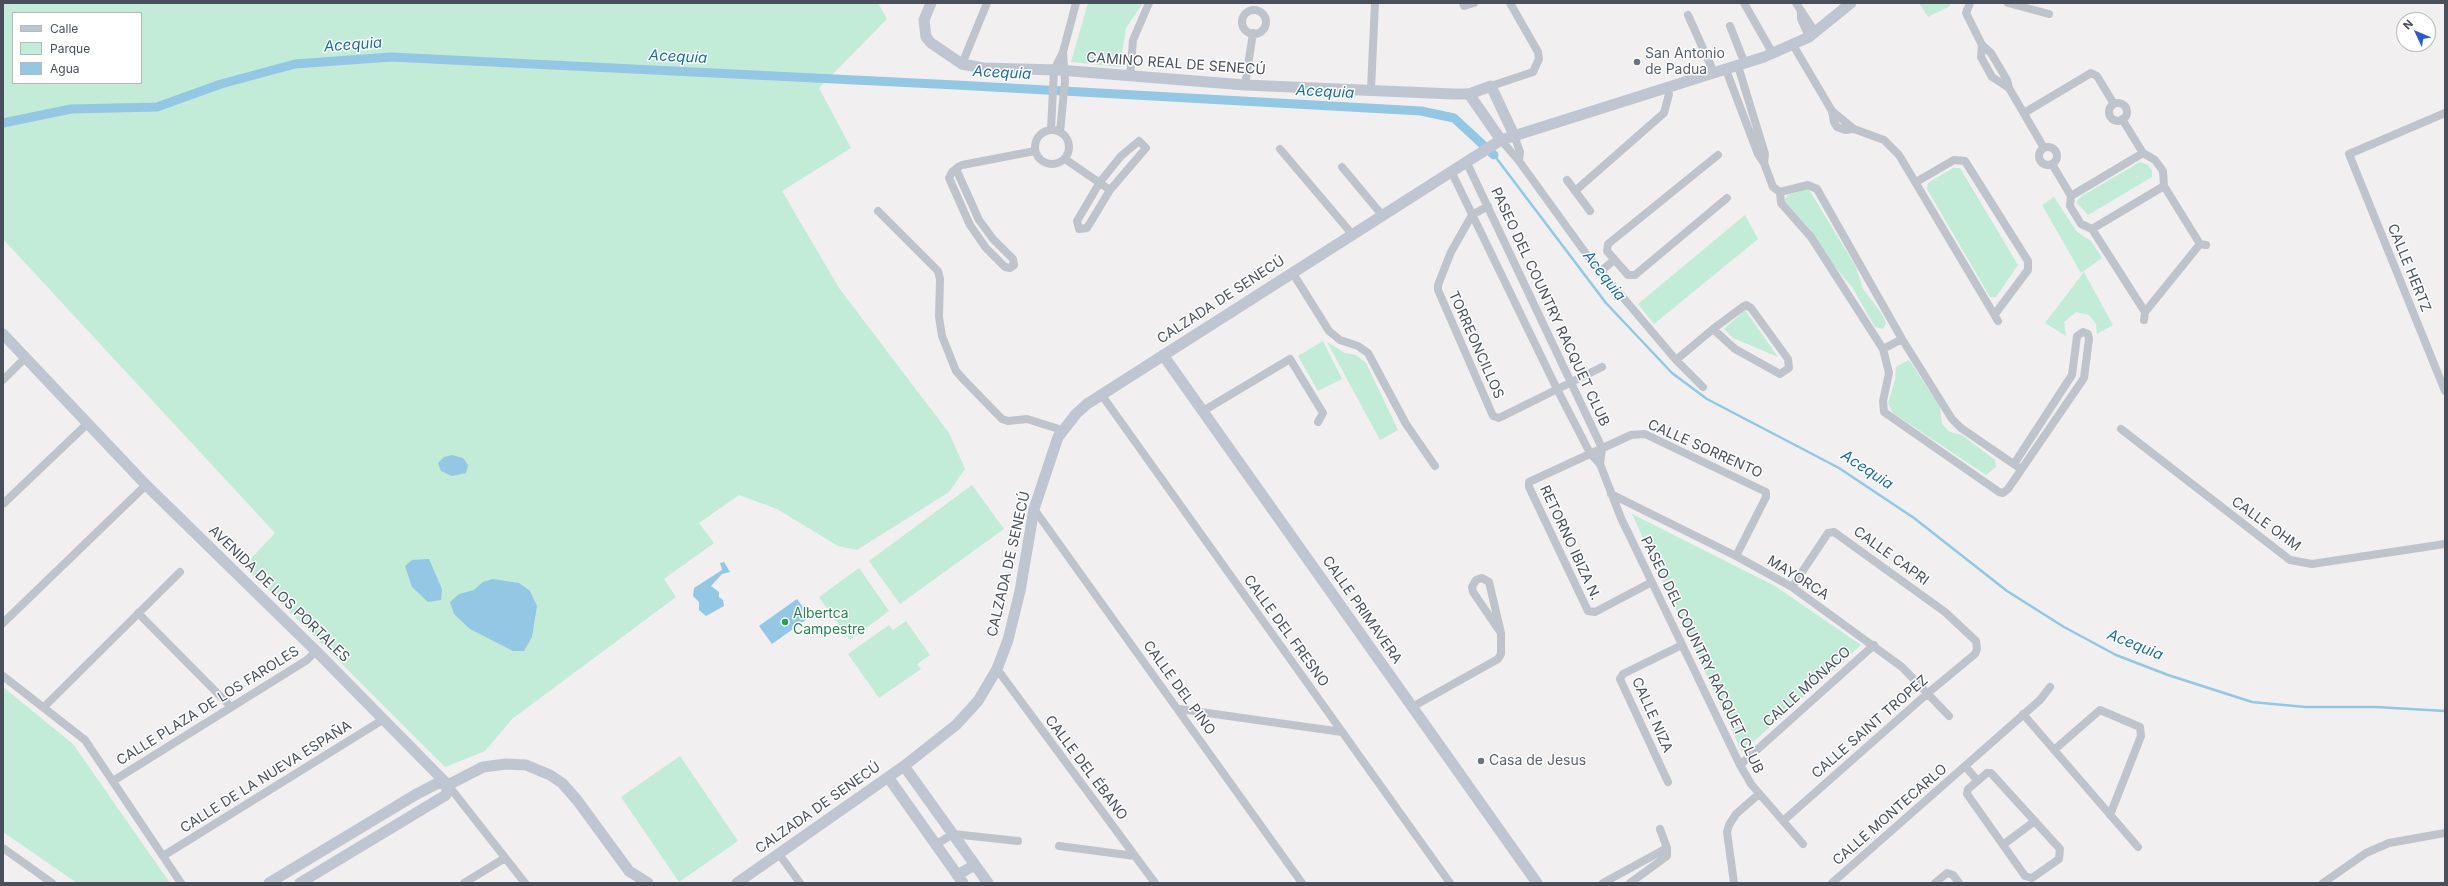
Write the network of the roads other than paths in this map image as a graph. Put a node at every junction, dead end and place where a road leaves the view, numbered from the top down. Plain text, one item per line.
1 (931, 3) edge
2 (987, 3) edge
3 (1076, 3) edge
4 (1149, 3) edge
5 (1375, 3) edge
6 (1463, 3) edge
7 (1474, 3) edge
8 (1510, 3) edge
9 (1744, 3) edge
10 (1796, 3) edge
11 (1851, 3) edge
12 (1970, 3) edge
13 (2008, 3) edge
14 (2049, 14) dead end
15 (1688, 15) dead end
16 (1730, 26) dead end
17 (1253, 33) dead end
18 (1812, 34) junction
19 (1792, 45) junction
20 (1982, 45) junction
21 (1774, 54) junction
22 (962, 64) junction
23 (1742, 65) junction
24 (1726, 70) junction
25 (1714, 73) junction
26 (1059, 76) junction
27 (1130, 77) junction
28 (1246, 85) junction
29 (1491, 86) junction
30 (2009, 88) junction
31 (1371, 89) junction
32 (1668, 91) junction
33 (1469, 94) junction
34 (2114, 104) junction
35 (1754, 113) junction
36 (2024, 113) junction
37 (2445, 113) edge
38 (1745, 116) junction
39 (2122, 119) junction
40 (1051, 130) junction
41 (1060, 132) junction
42 (1514, 135) junction
43 (1501, 140) junction
44 (1757, 140) junction
45 (2044, 148) junction
46 (1280, 149) dead end
47 (1035, 151) junction
48 (2143, 153) junction
49 (1718, 155) dead end
50 (1065, 159) junction
51 (1519, 161) junction
52 (1466, 162) junction
53 (2052, 164) junction
54 (1342, 167) dead end
55 (956, 169) junction
56 (1451, 171) junction
57 (1567, 180) dead end
58 (1100, 182) junction
59 (1916, 182) junction
60 (2164, 186) junction
61 (1110, 190) junction
62 (1575, 191) junction
63 (1780, 192) junction
64 (2071, 196) junction
65 (1727, 198) dead end
66 (1488, 206) junction
67 (878, 211) dead end
68 (1590, 211) dead end
69 (1382, 215) junction
70 (1472, 215) junction
71 (979, 220) junction
72 (970, 225) junction
73 (2092, 229) junction
74 (1352, 234) junction
75 (1614, 260) junction
76 (1292, 272) junction
77 (1600, 272) junction
78 (1714, 329) junction
79 (3, 334) edge
80 (1902, 339) junction
81 (1883, 349) junction
82 (1163, 355) junction
83 (26, 357) junction
84 (1676, 360) junction
85 (1602, 367) dead end
86 (3, 380) edge
87 (1572, 382) junction
88 (1703, 387) dead end
89 (1557, 389) junction
90 (2445, 391) edge
91 (1101, 394) junction
92 (2055, 402) junction
93 (2065, 408) junction
94 (1203, 411) junction
95 (1318, 422) dead end
96 (87, 424) junction
97 (2121, 429) dead end
98 (1062, 430) junction
99 (1602, 448) junction
100 (1590, 453) junction
101 (1600, 464) junction
102 (2014, 464) junction
103 (1436, 466) dead end
104 (2022, 470) junction
105 (146, 486) junction
106 (1611, 494) junction
107 (3, 504) edge
108 (1034, 509) junction
109 (2445, 544) edge
110 (1736, 556) junction
111 (180, 572) dead end
112 (1652, 582) junction
113 (1792, 586) junction
114 (138, 613) junction
115 (3, 623) edge
116 (1501, 633) junction
117 (1682, 645) junction
118 (1874, 645) junction
119 (316, 651) junction
120 (1976, 654) joint
121 (997, 669) junction
122 (3, 676) edge
123 (2050, 687) dead end
124 (1928, 693) junction
125 (44, 707) junction
126 (231, 707) junction
127 (1412, 707) junction
128 (1179, 710) junction
129 (2023, 714) junction
130 (1949, 716) dead end
131 (384, 720) junction
132 (1342, 732) junction
133 (2054, 750) junction
134 (1740, 765) junction
135 (904, 766) junction
136 (1965, 766) junction
137 (888, 777) junction
138 (1977, 780) junction
139 (113, 781) junction
140 (1668, 782) dead end
141 (448, 785) junction
142 (1760, 794) junction
143 (2110, 815) junction
144 (1783, 821) junction
145 (2035, 821) junction
146 (1660, 828) dead end
147 (2445, 833) edge
148 (953, 834) junction
149 (1018, 841) dead end
150 (1803, 844) dead end
151 (2004, 844) junction
152 (935, 845) junction
153 (1059, 846) dead end
154 (2138, 847) dead end
155 (3, 848) edge
156 (1667, 848) junction
157 (779, 854) junction
158 (163, 856) junction
159 (1135, 856) junction
160 (505, 858) junction
161 (975, 864) junction
162 (629, 871) junction
163 (960, 879) edge
164 (1837, 881) edge
165 (52, 883) edge
166 (181, 883) edge
167 (269, 883) edge
168 (300, 883) edge
169 (464, 883) edge
170 (525, 883) edge
171 (637, 883) edge
172 (648, 883) edge
173 (738, 883) edge
174 (800, 883) edge
175 (988, 883) edge
176 (1154, 883) edge
177 (1302, 883) edge
178 (1450, 883) edge
179 (1537, 883) edge
180 (1603, 883) edge
181 (1630, 883) edge
182 (1734, 883) edge
183 (1935, 883) edge
184 (1959, 883) edge
185 (2323, 883) edge

1 - 22 street, CAMINO REAL DE SENECÚ
2 - 22 street
3 - 26 street
4 - 27 street
5 - 31 street
6 - 7 street
8 - 29 street
9 - 21 street
10 - 18 street
11 - 18 street, CALZADA DE SENECÚ
12 - 20 street
13 - 14 street
15 - 25 street
16 - 23 street
17 - 28 street
18 - 19 street, CALZADA DE SENECÚ
19 - 21 street, CALZADA DE SENECÚ
19 - 59 street
20 - 30 street
20 - 30 street
21 - 23 street, CALZADA DE SENECÚ
22 - 26 street, CAMINO REAL DE SENECÚ
23 - 24 street, CALZADA DE SENECÚ
23 - 35 street
24 - 25 street, CALZADA DE SENECÚ
24 - 38 street
25 - 32 street, CALZADA DE SENECÚ
26 - 27 street, CAMINO REAL DE SENECÚ
26 - 40 street
26 - 41 street
27 - 28 street, CAMINO REAL DE SENECÚ
28 - 31 street, CAMINO REAL DE SENECÚ
29 - 33 street
29 - 42 street
30 - 36 street
31 - 33 street, CAMINO REAL DE SENECÚ
32 - 42 street, CALZADA DE SENECÚ
32 - 62 street
33 - 43 street
34 - 36 street
34 - 39 street
34 - 39 street
35 - 38 street
35 - 44 street
36 - 45 street
37 - 90 street, CALLE HERTZ
38 - 44 street
39 - 48 street
40 - 41 street
40 - 47 street
41 - 50 street
42 - 43 street, CALZADA DE SENECÚ
42 - 51 street
43 - 51 street
43 - 52 street, CALZADA DE SENECÚ
44 - 63 street
45 - 53 street
45 - 53 street
46 - 74 street
47 - 50 street
47 - 55 street
48 - 60 street
48 - 64 street
49 - 75 street
50 - 58 street
51 - 77 street
52 - 56 street, CALZADA DE SENECÚ
52 - 66 street, PASEO DEL COUNTRY RACQUET CLUB
53 - 64 street
54 - 69 street
55 - 71 street
55 - 72 street
56 - 69 street, CALZADA DE SENECÚ
56 - 70 street, PASEO DEL COUNTRY RACQUET CLUB
57 - 62 street
58 - 61 street
58 - 61 street
58 - 61 street
59 - 59 street
60 - 73 street
60 - 73 street
62 - 68 street
63 - 80 street
63 - 81 street
64 - 73 street
65 - 75 street
66 - 70 street
66 - 87 street, PASEO DEL COUNTRY RACQUET CLUB
67 - 98 street
69 - 74 street, CALZADA DE SENECÚ
70 - 89 street, PASEO DEL COUNTRY RACQUET CLUB
70 - 89 street, TORREONCILLOS
71 - 72 street
71 - 72 street
74 - 76 street, CALZADA DE SENECÚ
75 - 77 street
76 - 82 street, CALZADA DE SENECÚ
76 - 103 street
77 - 84 street
78 - 78 street
78 - 84 street
79 - 83 street, AVENIDA DE LOS PORTALES
80 - 81 street
80 - 102 street
81 - 104 street
82 - 91 street, CALZADA DE SENECÚ
82 - 94 street, CALLE PRIMAVERA
83 - 86 street
83 - 96 street, AVENIDA DE LOS PORTALES
84 - 88 street
85 - 87 street, TORREONCILLOS
87 - 89 street, TORREONCILLOS
87 - 99 street, PASEO DEL COUNTRY RACQUET CLUB
89 - 100 street, PASEO DEL COUNTRY RACQUET CLUB
91 - 98 street, CALZADA DE SENECÚ
91 - 132 street, CALLE DEL FRESNO
92 - 93 street
92 - 93 street
92 - 102 street
93 - 104 street
94 - 95 street
94 - 127 street, CALLE PRIMAVERA
96 - 105 street, AVENIDA DE LOS PORTALES
96 - 107 street
97 - 109 street, CALLE OHM
98 - 108 street, CALZADA DE SENECÚ
99 - 100 street, CALLE SORRENTO
99 - 101 street, PASEO DEL COUNTRY RACQUET CLUB
99 - 110 street, CALLE SORRENTO
100 - 101 street, PASEO DEL COUNTRY RACQUET CLUB
100 - 112 street, RETORNO IBIZA N.
101 - 106 street, PASEO DEL COUNTRY RACQUET CLUB
102 - 104 street
105 - 115 street
105 - 119 street, AVENIDA DE LOS PORTALES
106 - 110 street, MAYORCA
106 - 112 street, PASEO DEL COUNTRY RACQUET CLUB
108 - 121 street, CALZADA DE SENECÚ
108 - 128 street, CALLE DEL PINO
110 - 113 street, MAYORCA
111 - 114 street
112 - 117 street, PASEO DEL COUNTRY RACQUET CLUB
113 - 118 street, MAYORCA
113 - 120 street, CALLE CAPRI
114 - 125 street
114 - 126 street
116 - 116 street
116 - 127 street
117 - 134 street, PASEO DEL COUNTRY RACQUET CLUB
117 - 140 street, CALLE NIZA
118 - 124 street, MAYORCA
118 - 134 street, CALLE MÓNACO
119 - 126 street, CALLE PLAZA DE LOS FAROLES
119 - 131 street, AVENIDA DE LOS PORTALES
120 - 124 street, CALLE SAINT TROPEZ
121 - 135 street, CALZADA DE SENECÚ
121 - 159 street, CALLE DEL ÉBANO
122 - 125 street
123 - 129 street, CALLE MONTECARLO
124 - 130 street, MAYORCA
124 - 144 street, CALLE SAINT TROPEZ
125 - 139 street
126 - 139 street, CALLE PLAZA DE LOS FAROLES
127 - 179 street, CALLE PRIMAVERA
128 - 132 street
128 - 177 street, CALLE DEL PINO
129 - 133 street
129 - 136 street, CALLE MONTECARLO
131 - 141 street, AVENIDA DE LOS PORTALES
131 - 158 street, CALLE DE LA NUEVA ESPAÑA
132 - 178 street, CALLE DEL FRESNO
133 - 143 street
133 - 143 street
134 - 142 street, PASEO DEL COUNTRY RACQUET CLUB
135 - 137 street, CALZADA DE SENECÚ
135 - 148 street
136 - 138 street, CALLE MONTECARLO
136 - 164 street, CALLE MONTECARLO
137 - 152 street
137 - 157 street, CALZADA DE SENECÚ
138 - 145 street
138 - 151 street
139 - 158 street
141 - 160 street, AVENIDA DE LOS PORTALES
141 - 162 street
141 - 167 street
141 - 168 street
142 - 144 street, PASEO DEL COUNTRY RACQUET CLUB
142 - 182 street
143 - 154 street
144 - 150 street, PASEO DEL COUNTRY RACQUET CLUB
145 - 151 street
145 - 151 street
146 - 156 street
147 - 185 street
148 - 149 street
148 - 152 street
148 - 161 street
152 - 163 street
153 - 159 street
155 - 165 street
156 - 180 street
156 - 181 street
157 - 173 street, CALZADA DE SENECÚ
157 - 174 street
158 - 166 street
159 - 176 street, CALLE DEL ÉBANO
160 - 169 street
160 - 170 street, AVENIDA DE LOS PORTALES
161 - 163 street
161 - 175 street
162 - 171 street
162 - 172 street
183 - 184 street

